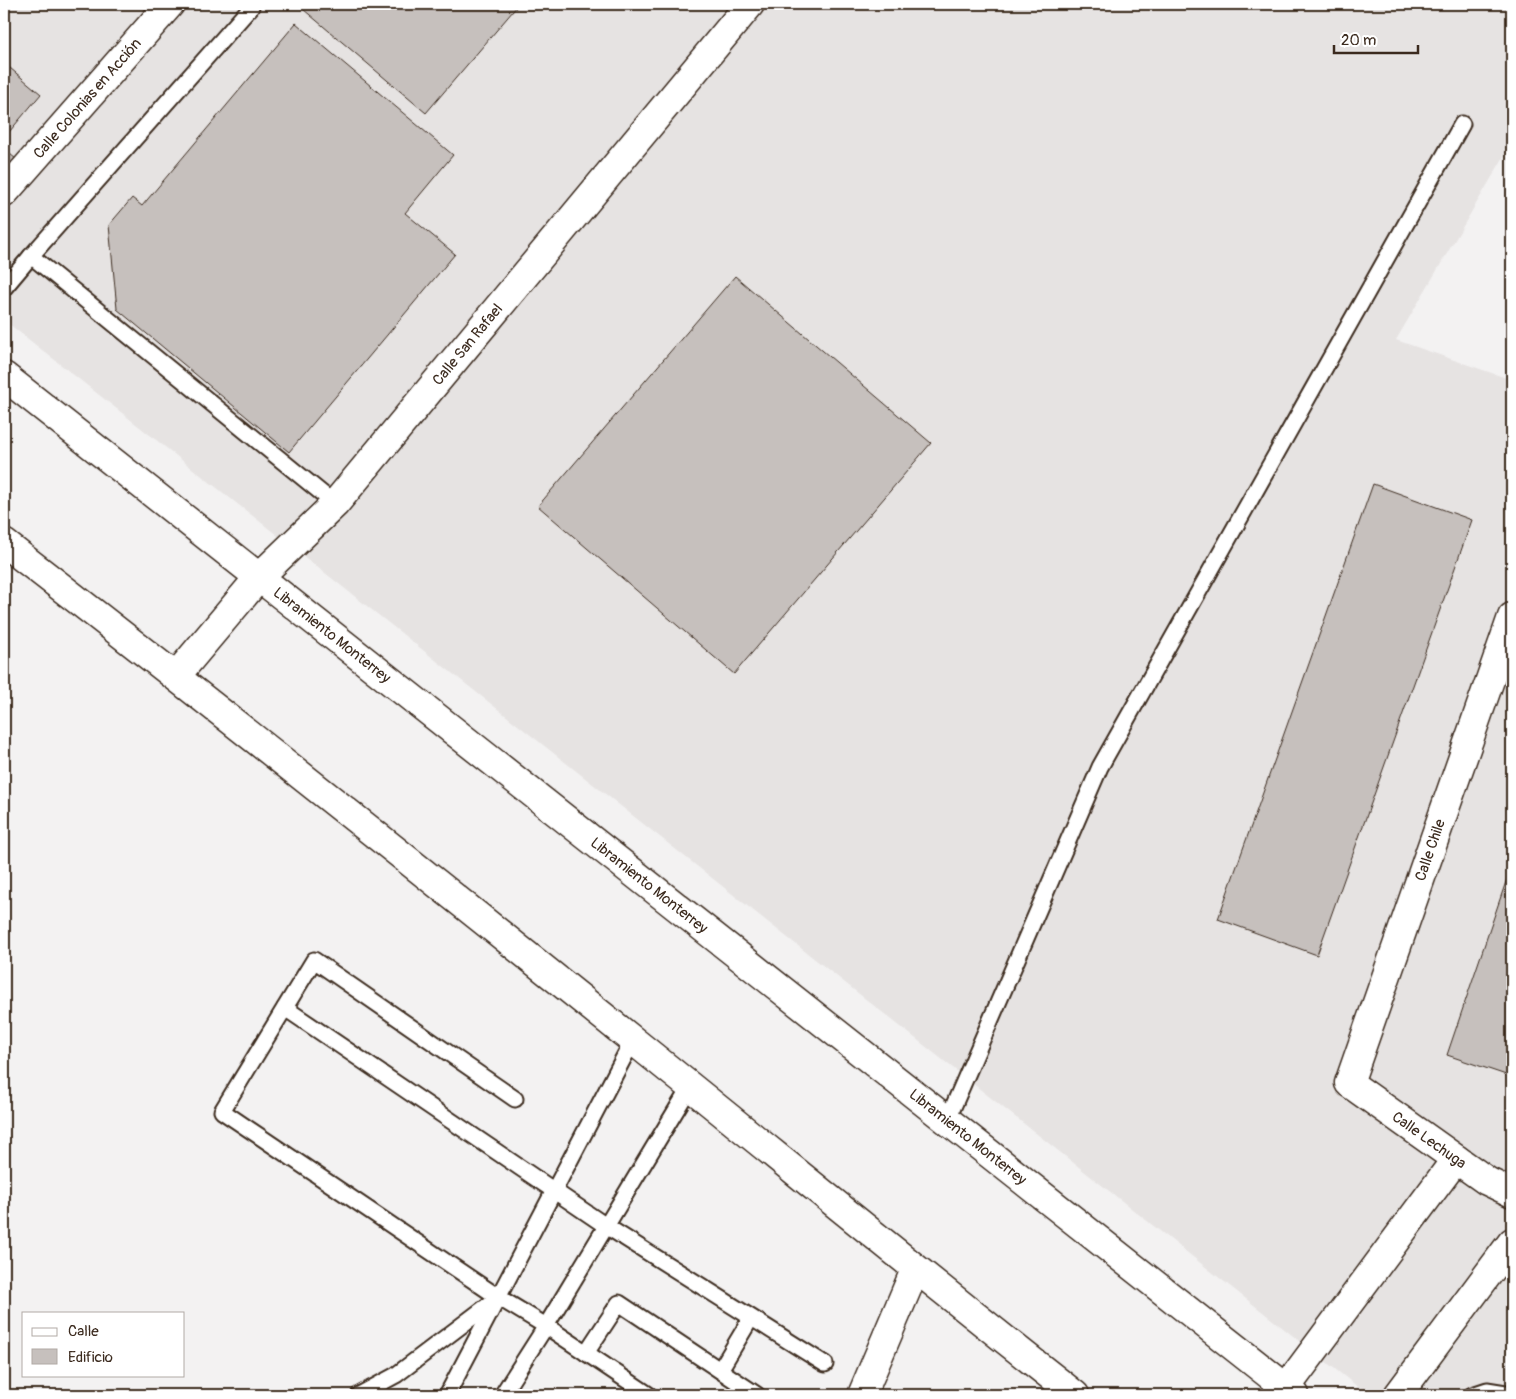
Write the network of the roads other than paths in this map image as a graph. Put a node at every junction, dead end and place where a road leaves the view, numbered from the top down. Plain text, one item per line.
1 (170, 4) edge
2 (750, 4) edge
3 (251, 7) dead end
4 (1462, 124) dead end
5 (4, 194) edge
6 (31, 256) junction
7 (4, 288) edge
8 (4, 376) edge
9 (335, 504) junction
10 (4, 543) edge
11 (260, 576) junction
12 (1512, 617) edge
13 (176, 676) junction
14 (285, 1008) junction
15 (633, 1040) junction
16 (1349, 1082) joint
17 (690, 1087) junction
18 (515, 1099) dead end
19 (946, 1121) junction
20 (1456, 1159) junction
21 (554, 1191) junction
22 (1512, 1193) edge
23 (606, 1226) junction
24 (1512, 1242) edge
25 (915, 1270) junction
26 (498, 1297) junction
27 (751, 1318) junction
28 (546, 1326) junction
29 (586, 1353) junction
30 (825, 1364) dead end
31 (720, 1370) junction
32 (1291, 1392) edge
33 (866, 1393) edge
34 (1512, 1394) edge
35 (360, 1395) edge
36 (447, 1395) edge
37 (502, 1395) edge
38 (649, 1395) edge
39 (757, 1395) edge
40 (1075, 1395) edge
41 (1398, 1395) edge
42 (1472, 1395) edge

1 - 5 main road, Calle Colonias en Acción
2 - 9 main road, Calle San Rafael
3 - 6 lane
4 - 19 lane
6 - 7 lane
6 - 9 lane
8 - 11 main road, Libramiento Monterrey
9 - 11 main road, Calle San Rafael
10 - 13 main road
11 - 13 main road, Calle San Rafael
11 - 19 main road, Libramiento Monterrey
12 - 16 main road, Calle Chile
13 - 15 main road
14 - 18 lane
14 - 21 lane
14 - 26 lane
15 - 17 main road
15 - 21 lane
16 - 20 main road, Calle Lechuga
17 - 23 lane
17 - 25 main road
19 - 32 main road, Libramiento Monterrey
20 - 22 main road, Calle Lechuga
20 - 32 main road
21 - 23 lane
21 - 26 lane
23 - 27 lane
23 - 28 lane
24 - 41 main road
25 - 33 main road
25 - 40 main road
26 - 28 lane
26 - 35 lane
26 - 36 lane
27 - 30 lane
27 - 31 lane
28 - 29 lane
28 - 37 lane
29 - 31 lane
29 - 38 lane
31 - 39 lane
34 - 42 lane

